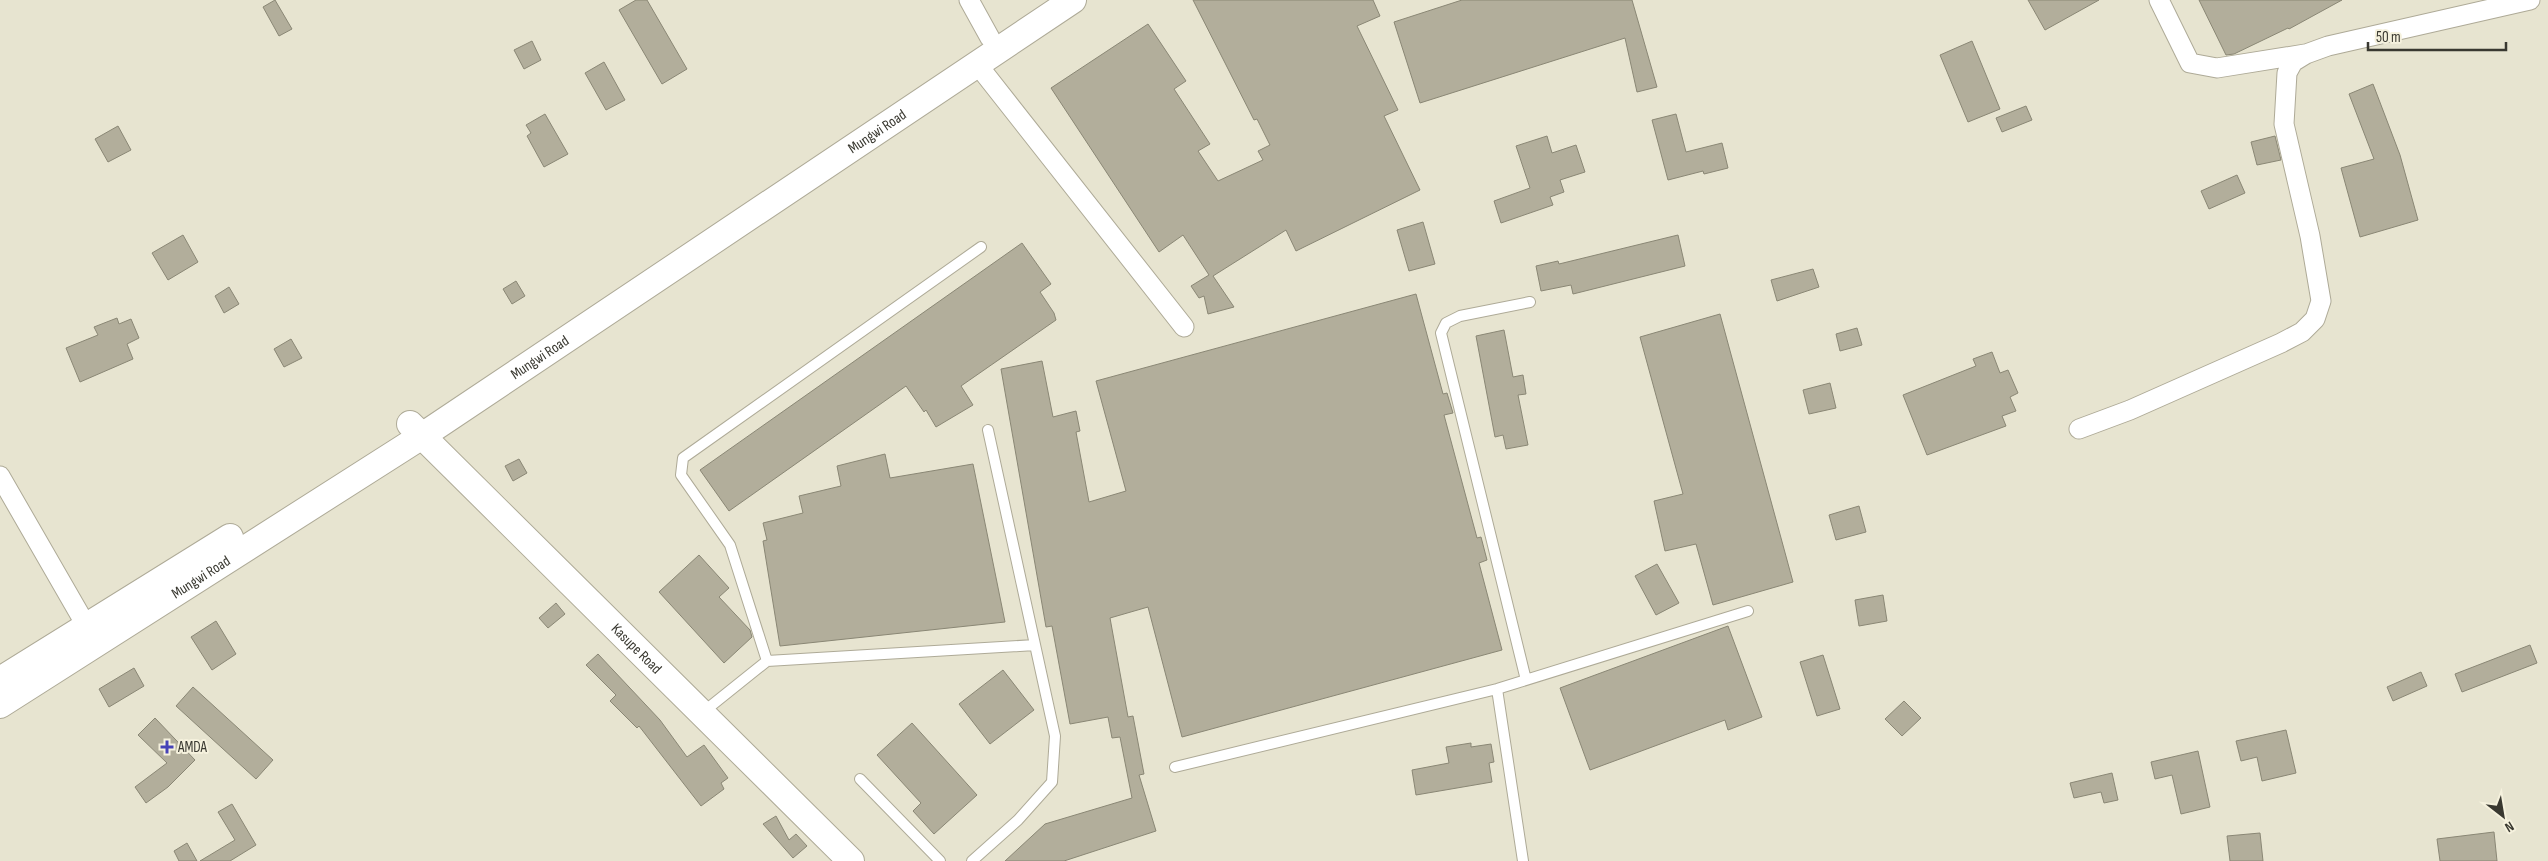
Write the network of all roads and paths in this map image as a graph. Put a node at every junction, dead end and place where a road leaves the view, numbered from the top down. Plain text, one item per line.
1 (969, 0) edge
2 (1047, 0) edge
3 (1073, 0) edge
4 (2158, 0) edge
5 (2530, 0) edge
6 (990, 38) junction
7 (2306, 54) junction
8 (977, 64) junction
9 (981, 247) dead end
10 (1530, 302) dead end
11 (1184, 327) dead end
12 (2079, 429) dead end
13 (416, 430) junction
14 (988, 430) dead end
15 (0, 476) edge
16 (1748, 611) dead end
17 (87, 627) junction
18 (1035, 645) junction
19 (767, 661) junction
20 (0, 680) edge
21 (1526, 680) junction
22 (1497, 689) junction
23 (0, 705) edge
24 (701, 713) junction
25 (1175, 767) dead end
26 (860, 779) dead end
27 (851, 861) edge
28 (940, 861) edge
29 (972, 861) edge
30 (1523, 861) edge

1 - 6 street
2 - 6 main road, Mungwi Road
3 - 8 main road, Mungwi Road
4 - 7 street
5 - 7 street
6 - 13 main road, Mungwi Road
7 - 12 street
8 - 11 street
8 - 13 main road, Mungwi Road
9 - 19 lane
10 - 21 lane
13 - 17 main road, Mungwi Road
13 - 23 main road, Mungwi Road
13 - 24 main road, Kasupe Road
14 - 18 lane
15 - 17 street
16 - 21 lane
17 - 20 main road, Mungwi Road
18 - 19 lane
18 - 29 lane
19 - 24 lane
21 - 22 lane
22 - 25 lane
22 - 30 lane
24 - 27 main road, Kasupe Road
26 - 28 lane

